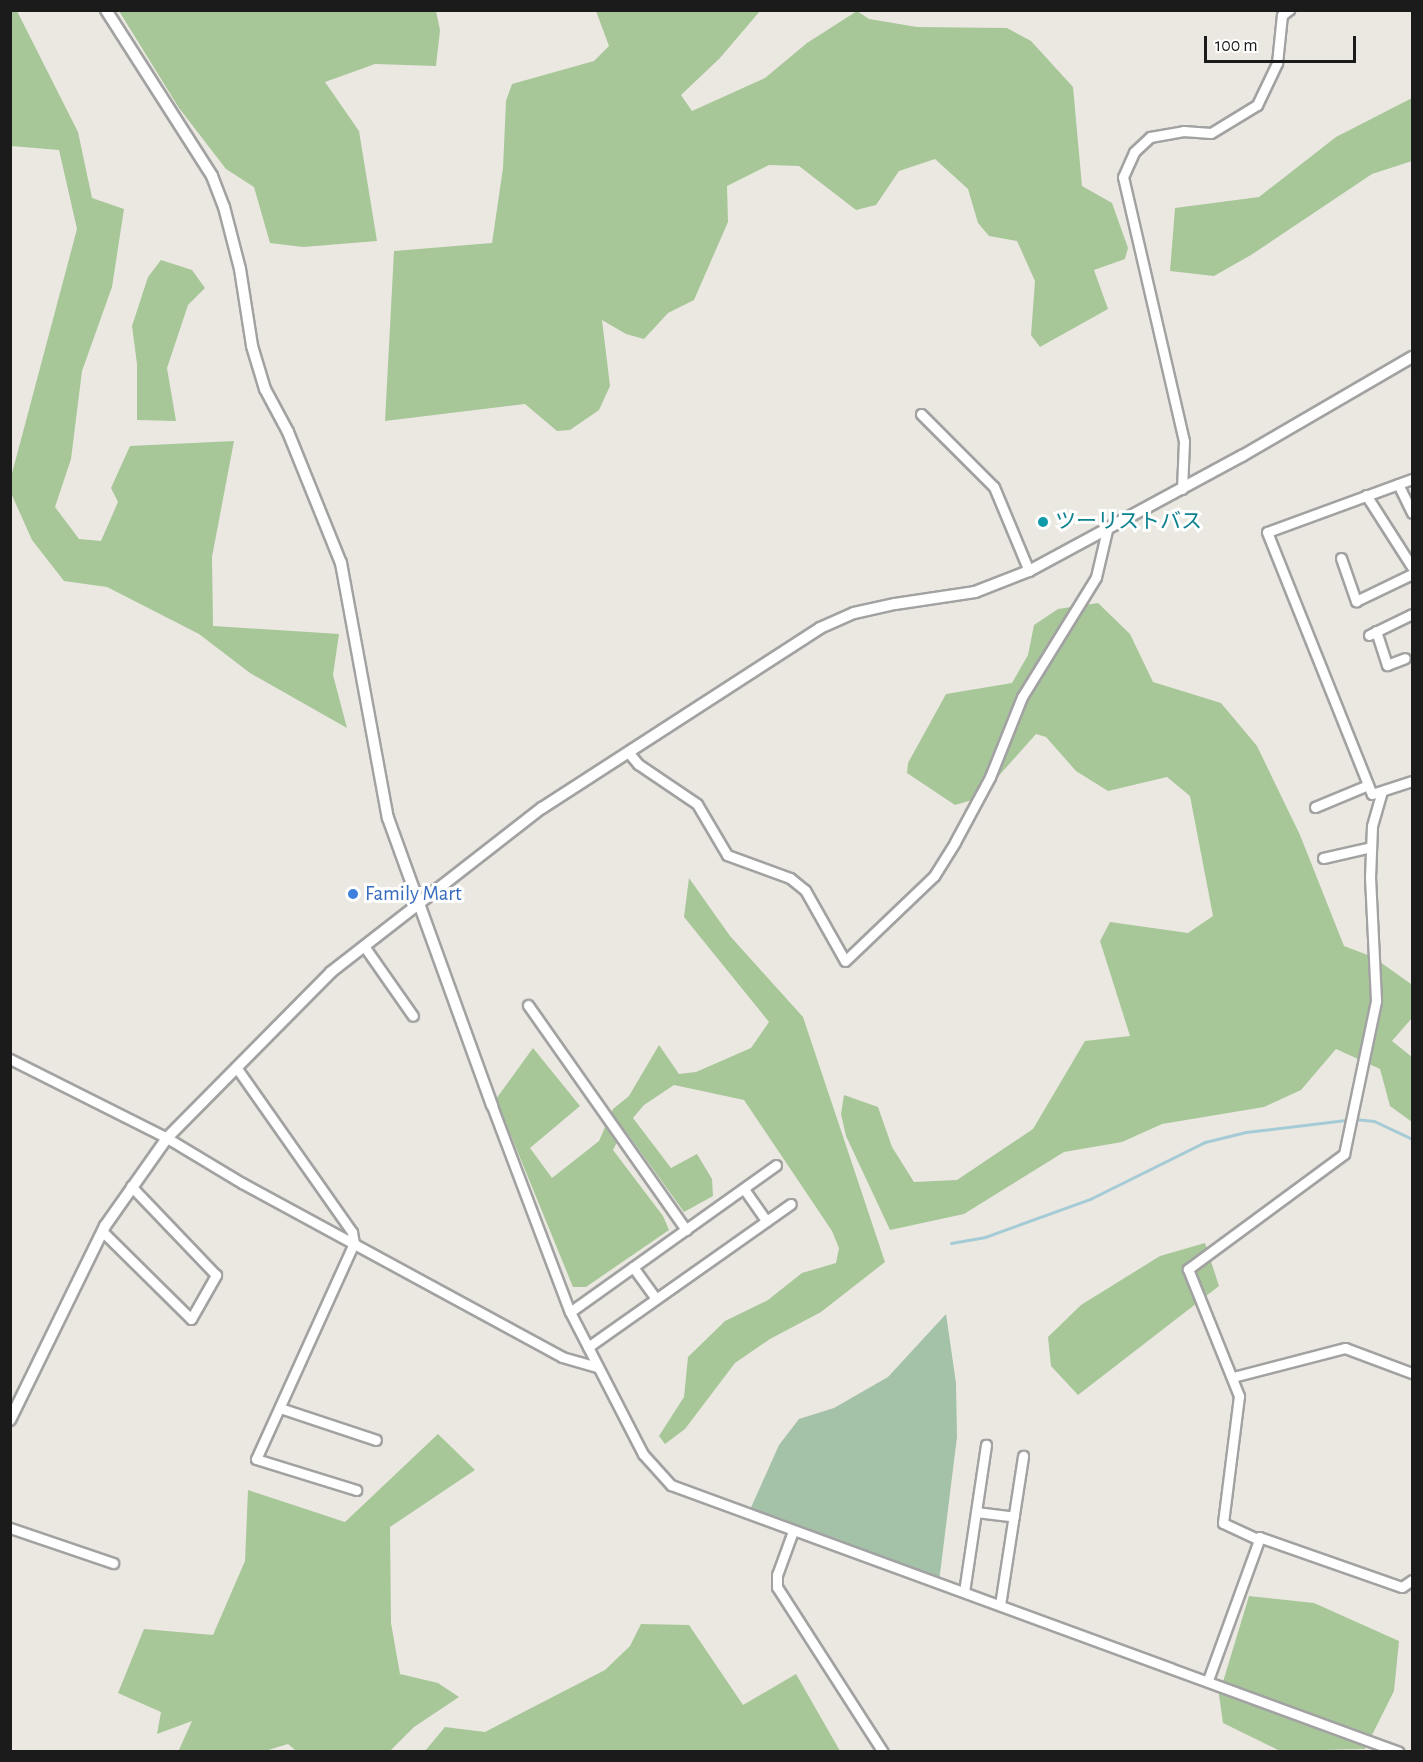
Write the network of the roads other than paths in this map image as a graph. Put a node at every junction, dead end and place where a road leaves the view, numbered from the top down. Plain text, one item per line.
1 (105, 10) edge
2 (1289, 10) edge
3 (1413, 357) edge
4 (921, 414) dead end
5 (1413, 479) edge
6 (1398, 484) junction
7 (1182, 489) junction
8 (1366, 495) junction
9 (1413, 513) edge
10 (1107, 530) junction
11 (1341, 558) dead end
12 (1413, 567) edge
13 (1029, 571) junction
14 (1413, 574) edge
15 (1413, 614) edge
16 (1405, 658) dead end
17 (628, 752) junction
18 (1413, 781) edge
19 (1368, 785) junction
20 (1382, 791) junction
21 (1315, 807) dead end
22 (1371, 847) junction
23 (1323, 858) dead end
24 (419, 904) junction
25 (364, 946) junction
26 (528, 1005) dead end
27 (413, 1016) dead end
28 (10, 1059) edge
29 (236, 1067) junction
30 (492, 1106) joint
31 (167, 1138) junction
32 (776, 1166) dead end
33 (131, 1186) junction
34 (744, 1190) junction
35 (791, 1204) dead end
36 (766, 1221) junction
37 (686, 1230) junction
38 (102, 1231) junction
39 (354, 1243) junction
40 (633, 1267) junction
41 (656, 1299) junction
42 (570, 1312) junction
43 (588, 1347) junction
44 (597, 1367) junction
45 (1413, 1372) edge
46 (1233, 1377) junction
47 (280, 1408) junction
48 (10, 1420) edge
49 (376, 1440) dead end
50 (986, 1445) dead end
51 (1023, 1456) dead end
52 (356, 1490) dead end
53 (976, 1512) junction
54 (1014, 1517) junction
55 (10, 1527) edge
56 (793, 1531) junction
57 (1259, 1540) junction
58 (113, 1563) dead end
59 (1413, 1580) edge
60 (964, 1592) junction
61 (1000, 1605) junction
62 (1208, 1680) junction
63 (883, 1752) edge
64 (1399, 1752) edge

1 - 24 street
2 - 7 street
3 - 7 street
4 - 13 street
5 - 6 street
6 - 8 street
6 - 9 street
7 - 10 street
8 - 12 street
8 - 19 street
10 - 13 street
10 - 17 street
11 - 14 street
13 - 17 street
15 - 16 street
17 - 24 street
18 - 20 street
19 - 20 street
19 - 21 street
20 - 22 street
22 - 23 street
22 - 46 street
24 - 25 street
24 - 30 street
25 - 27 street
25 - 29 street
26 - 37 street
28 - 31 street
29 - 31 street
29 - 39 street
30 - 42 street
31 - 33 street
31 - 39 street
32 - 34 street
33 - 38 street
33 - 38 street
34 - 36 street
34 - 37 street
35 - 36 street
36 - 41 street
37 - 40 street
38 - 48 street
39 - 44 street
39 - 47 street
40 - 41 street
40 - 42 street
41 - 43 street
42 - 43 street
43 - 44 street
44 - 56 street
45 - 46 street
46 - 57 street
47 - 49 street
47 - 52 street
50 - 53 street
51 - 54 street
53 - 54 street
53 - 60 street
54 - 61 street
55 - 58 street
56 - 60 street
56 - 63 street
57 - 59 street
57 - 62 street
60 - 61 street
61 - 62 street
62 - 64 street

